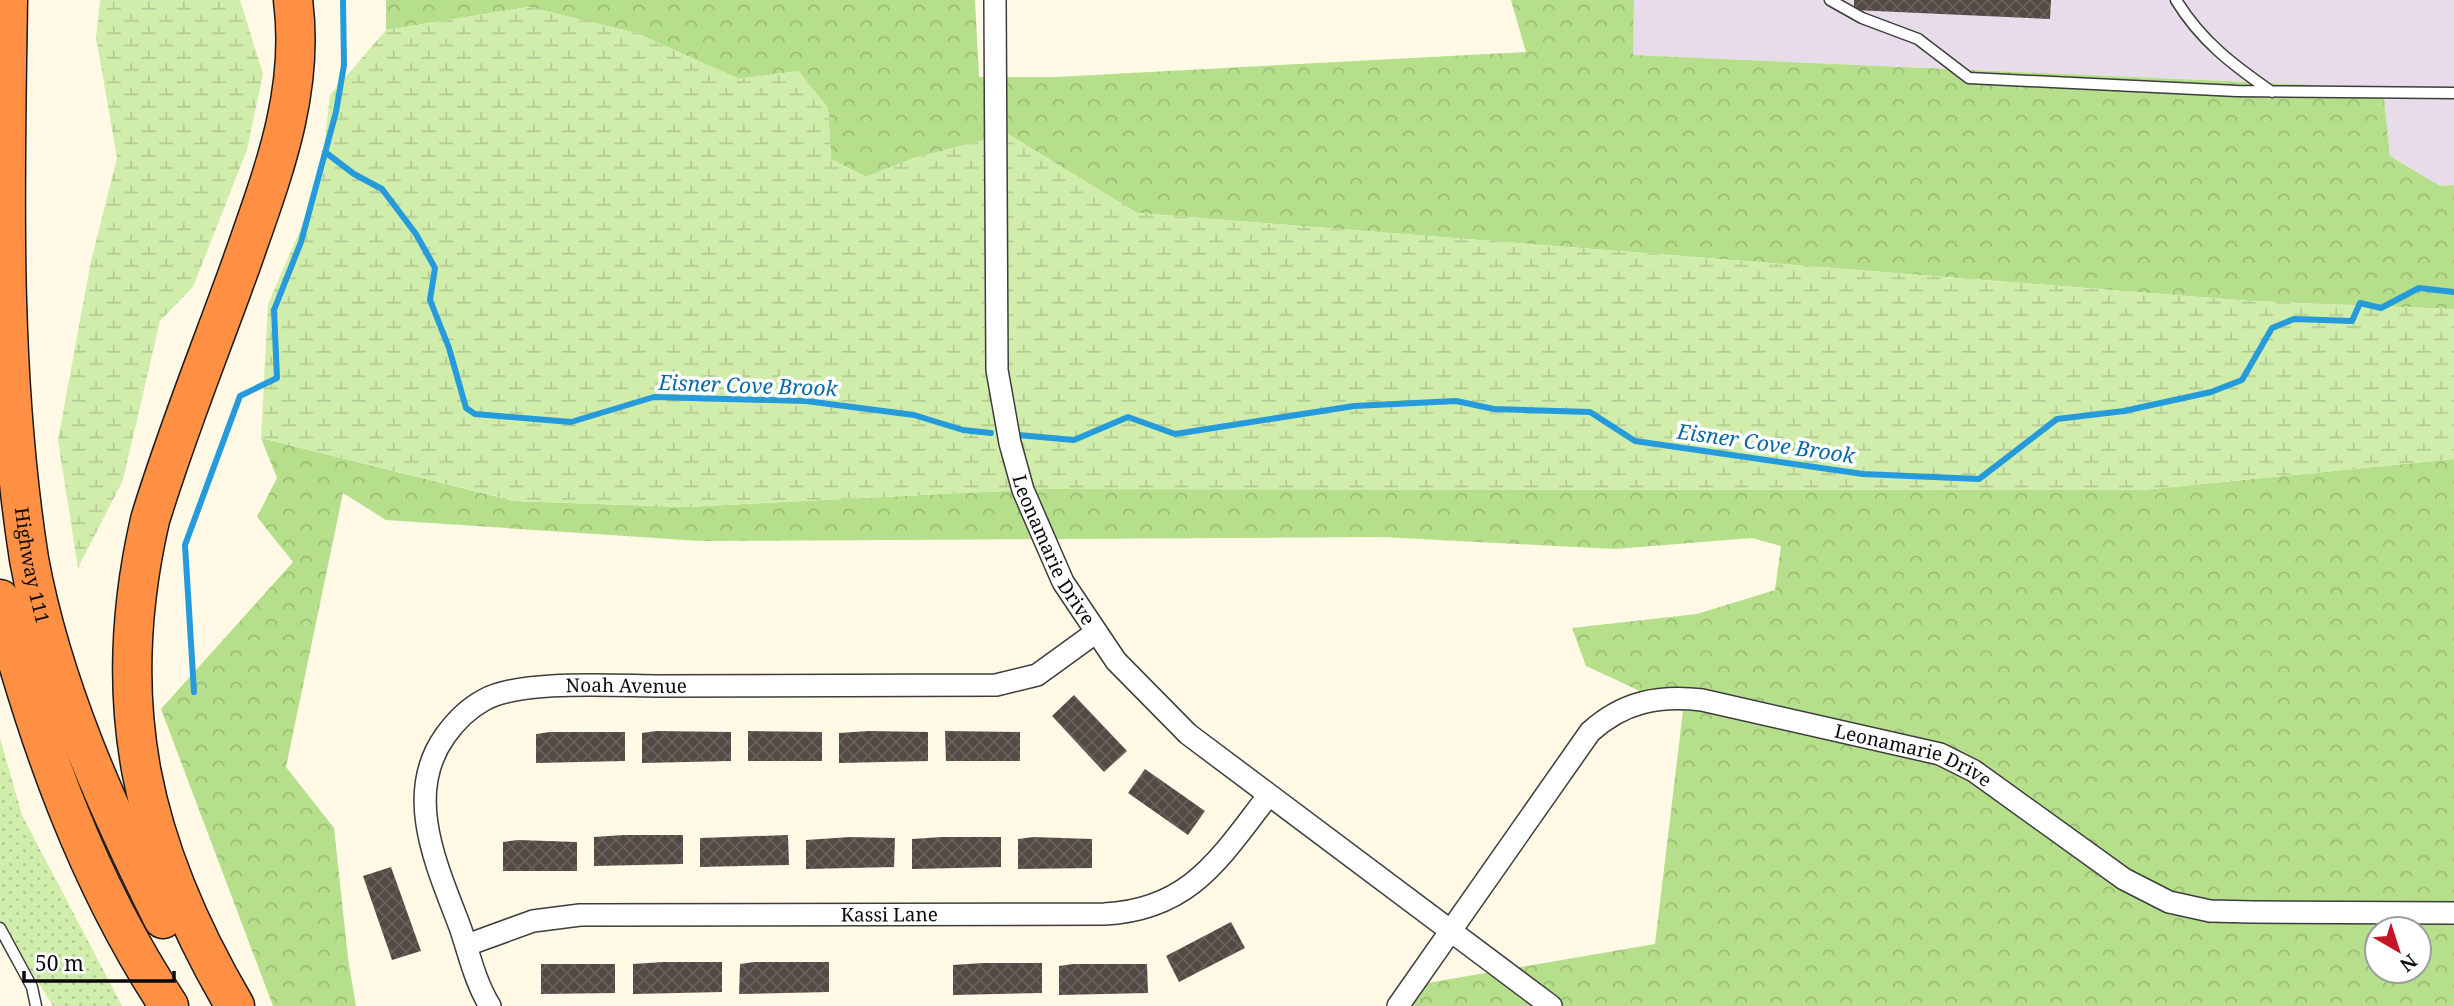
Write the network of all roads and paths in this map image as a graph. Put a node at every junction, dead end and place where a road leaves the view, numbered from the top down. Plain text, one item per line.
1 (8, 0) edge
2 (293, 0) edge
3 (995, 0) edge
4 (1830, 0) edge
5 (2176, 0) edge
6 (2272, 92) junction
7 (2454, 93) edge
8 (0, 599) edge
9 (1095, 633) junction
10 (0, 684) edge
11 (1268, 796) junction
12 (2454, 913) edge
13 (0, 928) edge
14 (1451, 933) junction
15 (467, 945) junction
16 (36, 1006) edge
17 (154, 1006) edge
18 (169, 1006) edge
19 (219, 1006) edge
20 (235, 1006) edge
21 (490, 1006) edge
22 (1398, 1006) edge
23 (1551, 1006) edge

1 - 19 highway, Highway 111
2 - 20 highway
3 - 9 street, Leonamarie Drive
4 - 6 lane
5 - 6 lane
6 - 7 lane
8 - 18 highway, Highway 111
9 - 11 street, Leonamarie Drive
9 - 15 street, Noah Avenue
10 - 17 highway
11 - 14 street, Leonamarie Drive
11 - 15 street, Kassi Lane
12 - 14 street, Leonamarie Drive
13 - 16 lane
14 - 22 street
14 - 23 street, Leonamarie Drive
15 - 21 street, Noah Avenue

